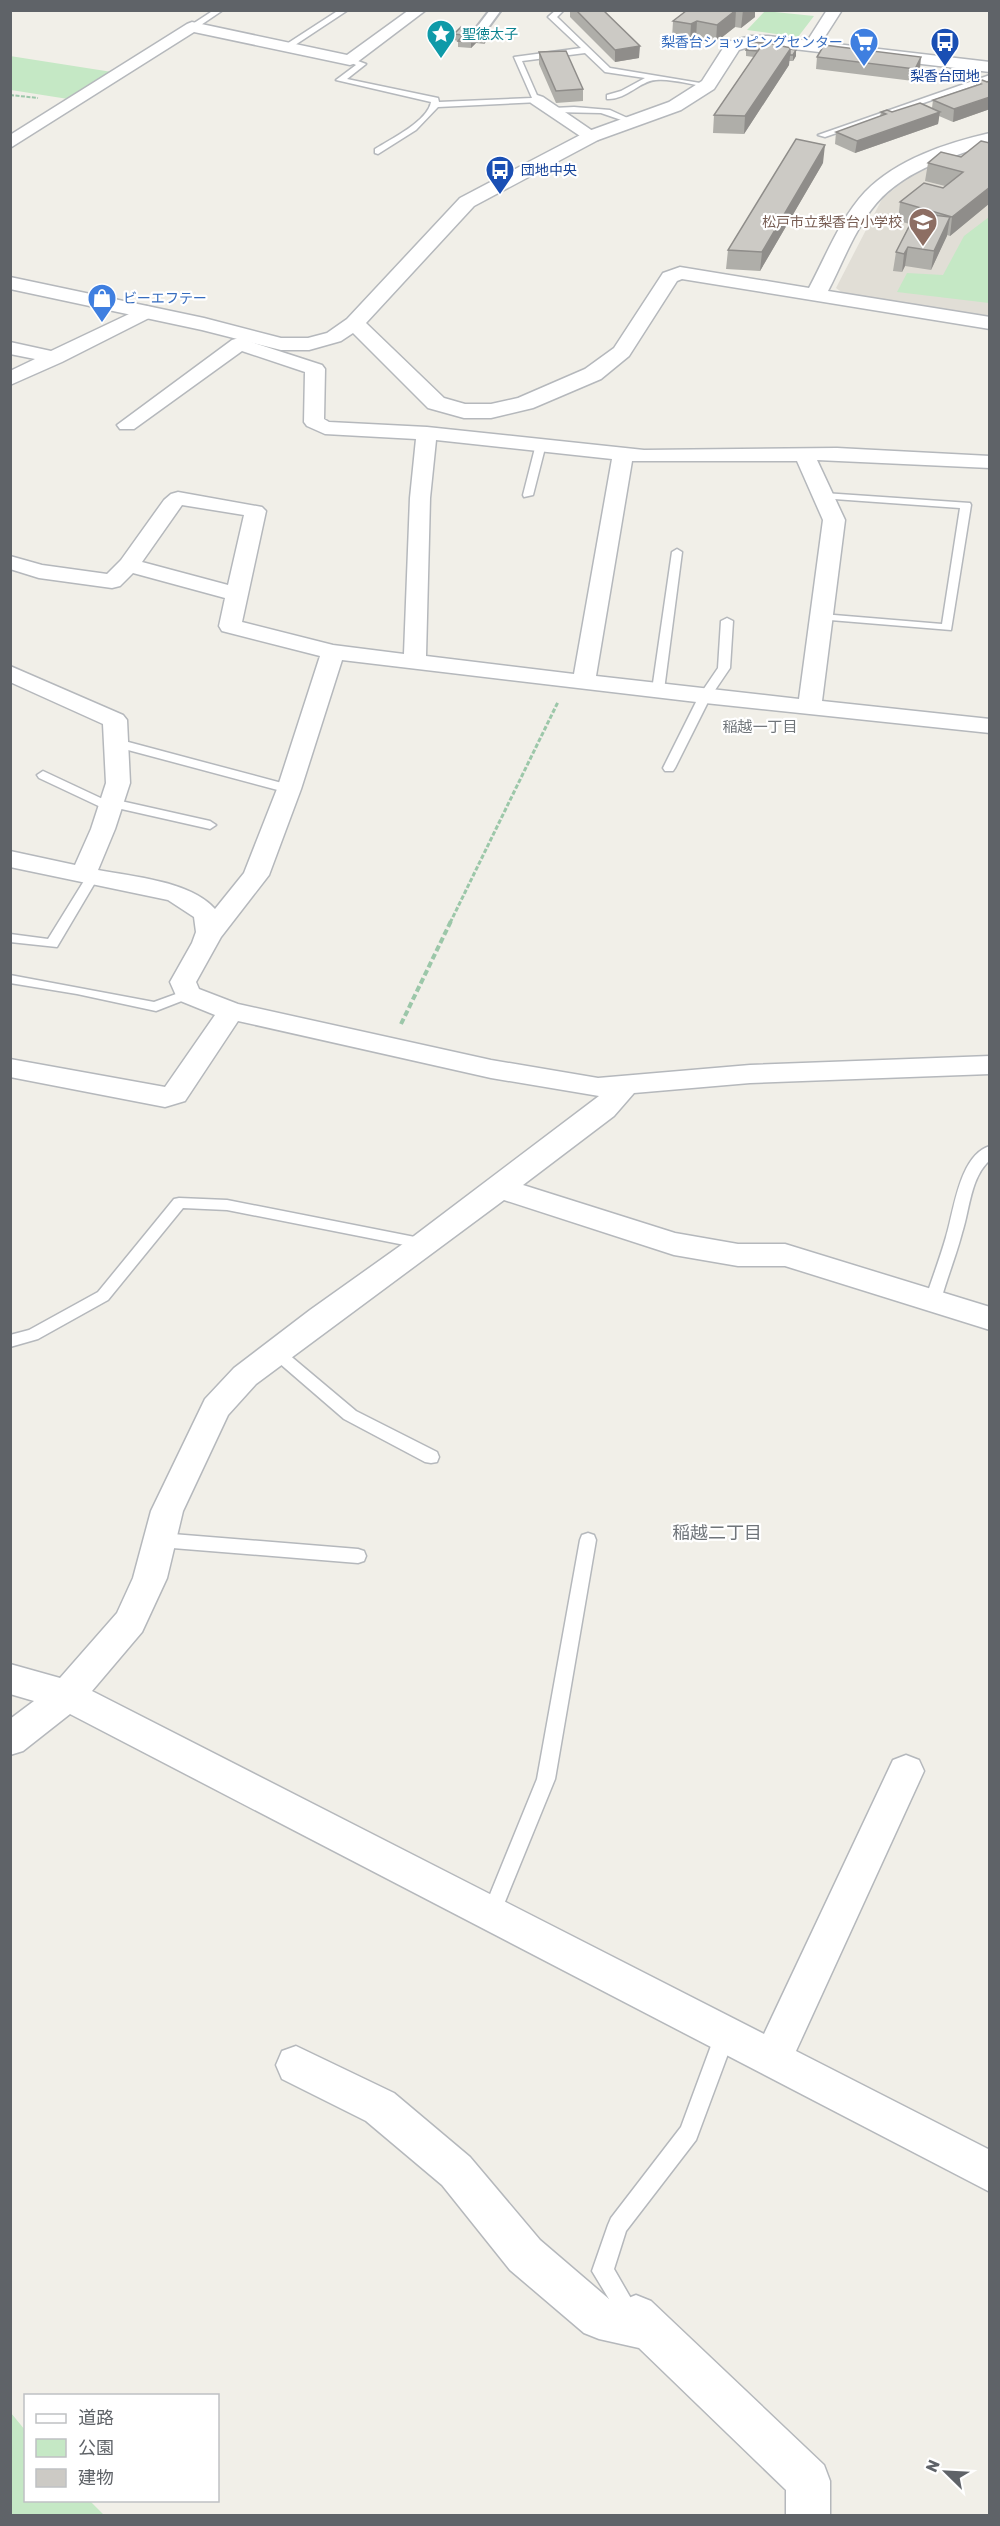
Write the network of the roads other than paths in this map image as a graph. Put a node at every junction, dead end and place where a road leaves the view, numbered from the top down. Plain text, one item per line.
1 (220, 10) edge
2 (345, 10) edge
3 (419, 10) edge
4 (496, 10) edge
5 (561, 10) edge
6 (835, 10) edge
7 (192, 27) junction
8 (483, 27) edge
9 (812, 46) junction
10 (286, 47) junction
11 (587, 50) junction
12 (350, 60) junction
13 (990, 67) edge
14 (609, 77) junction
15 (653, 77) junction
16 (990, 77) edge
17 (708, 85) junction
18 (610, 97) junction
19 (537, 100) junction
20 (436, 105) junction
21 (601, 109) junction
22 (553, 110) junction
23 (630, 122) junction
24 (822, 135) dead end
25 (592, 136) junction
26 (990, 138) edge
27 (10, 143) edge
28 (378, 151) dead end
29 (10, 283) edge
30 (815, 296) junction
31 (146, 312) junction
32 (990, 322) edge
33 (354, 323) junction
34 (244, 340) junction
35 (10, 348) edge
36 (54, 358) junction
37 (10, 379) edge
38 (127, 425) dead end
39 (428, 434) junction
40 (541, 444) junction
41 (623, 454) junction
42 (804, 454) junction
43 (990, 462) edge
44 (528, 495) dead end
45 (824, 496) junction
46 (677, 552) dead end
47 (10, 562) edge
48 (129, 565) junction
49 (238, 595) junction
50 (822, 617) junction
51 (727, 621) dead end
52 (333, 652) junction
53 (415, 660) junction
54 (10, 673) edge
55 (577, 679) junction
56 (658, 690) junction
57 (705, 696) junction
58 (810, 707) junction
59 (990, 726) edge
60 (117, 743) junction
61 (669, 768) dead end
62 (43, 775) dead end
63 (288, 789) junction
64 (112, 805) junction
65 (210, 825) dead end
66 (10, 859) edge
67 (89, 875) junction
68 (211, 932) junction
69 (10, 938) edge
70 (10, 979) edge
71 (187, 994) junction
72 (231, 1011) junction
73 (990, 1065) edge
74 (10, 1068) edge
75 (625, 1086) junction
76 (990, 1151) edge
77 (500, 1188) junction
78 (425, 1244) junction
79 (933, 1300) junction
80 (990, 1319) edge
81 (10, 1341) edge
82 (276, 1352) junction
83 (431, 1457) dead end
84 (160, 1540) junction
85 (588, 1540) dead end
86 (358, 1556) dead end
87 (10, 1679) edge
88 (67, 1695) junction
89 (10, 1740) edge
90 (906, 1772) dead end
91 (491, 1914) junction
92 (726, 2035) junction
93 (772, 2060) junction
94 (296, 2065) dead end
95 (990, 2172) edge
96 (636, 2316) junction
97 (808, 2516) edge

1 - 7 lane
2 - 10 lane
3 - 12 street
4 - 8 street
5 - 11 lane
6 - 9 street
7 - 10 street
7 - 27 street
9 - 13 street
9 - 17 street
10 - 12 street
11 - 14 lane
11 - 19 lane
12 - 20 lane
14 - 15 lane
14 - 18 lane
15 - 17 lane
15 - 18 lane
16 - 24 lane
17 - 23 street
18 - 21 lane
19 - 20 lane
19 - 22 street
20 - 28 lane
21 - 22 lane
21 - 23 lane
22 - 25 street
23 - 25 street
25 - 33 street
26 - 30 street
29 - 31 street
30 - 32 street
30 - 33 street
31 - 34 street
31 - 36 street
33 - 34 street
34 - 38 street
34 - 39 street
35 - 36 street
36 - 37 street
39 - 40 street
39 - 53 street
40 - 41 street
40 - 44 lane
41 - 42 street
41 - 55 street
42 - 43 street
42 - 45 street
45 - 50 street
45 - 50 lane
46 - 56 lane
47 - 48 street
48 - 49 street
48 - 49 street
49 - 52 street
50 - 58 street
51 - 57 lane
52 - 53 street
52 - 63 street
53 - 55 street
54 - 60 street
55 - 56 street
56 - 57 street
57 - 58 street
57 - 61 lane
58 - 59 street
60 - 63 lane
60 - 64 street
62 - 64 lane
63 - 68 street
64 - 65 lane
64 - 67 street
66 - 67 street
67 - 68 street
67 - 69 lane
68 - 71 street
70 - 71 lane
71 - 72 street
72 - 74 street
72 - 75 street
73 - 75 street
75 - 77 street
76 - 79 lane
77 - 78 street
77 - 79 street
78 - 81 lane
78 - 82 street
79 - 80 street
82 - 83 lane
82 - 84 street
84 - 86 lane
84 - 88 street
85 - 91 lane
87 - 88 street
88 - 89 street
88 - 91 street
90 - 93 street
91 - 92 street
92 - 93 street
92 - 96 lane
93 - 95 street
94 - 96 street
96 - 97 street

